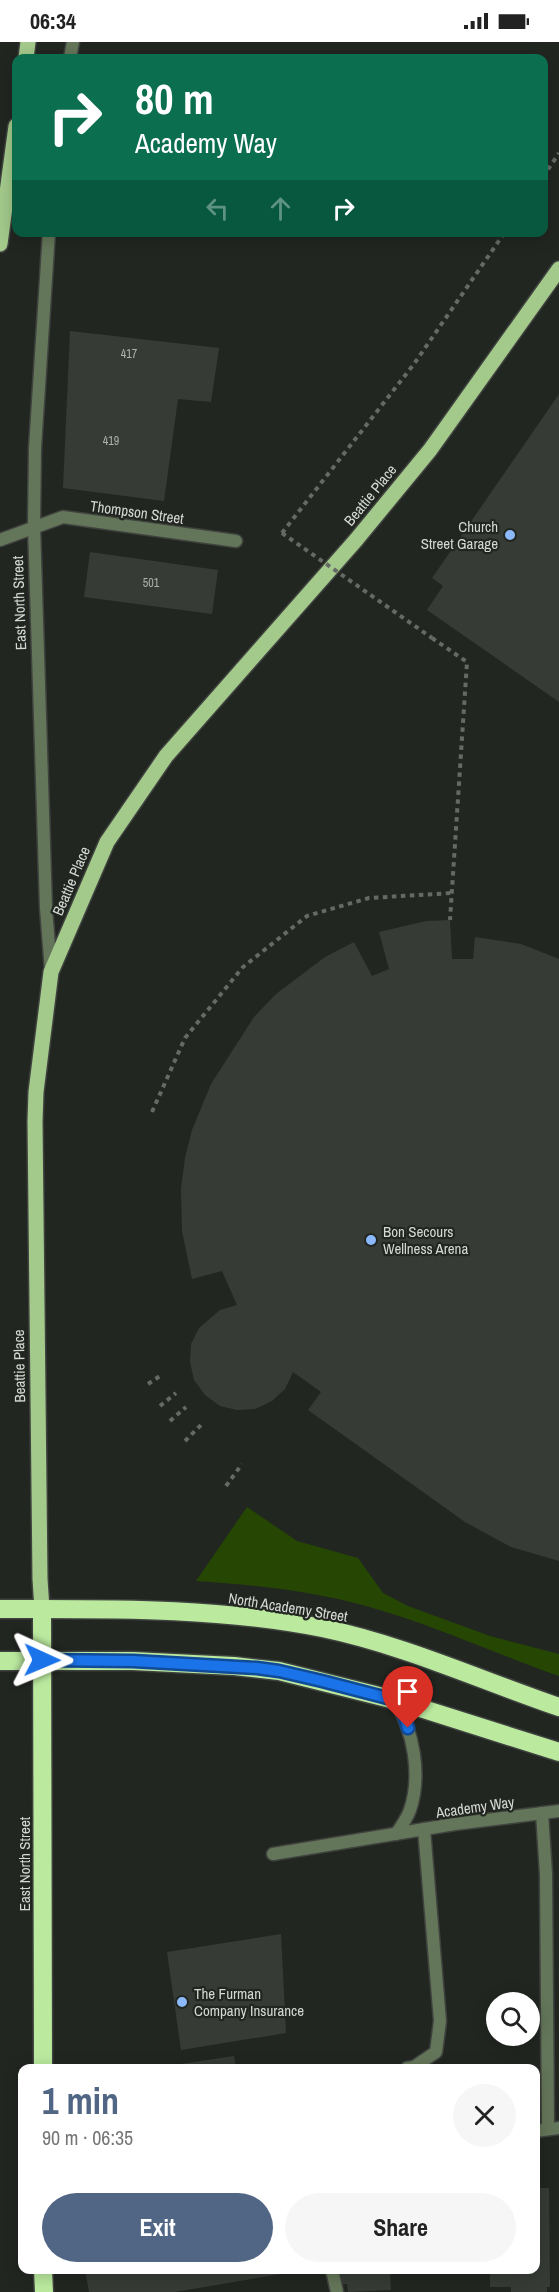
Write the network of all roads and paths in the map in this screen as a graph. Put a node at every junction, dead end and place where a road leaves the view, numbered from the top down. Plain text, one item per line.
1 (559, 153) edge
2 (12, 156) edge
3 (548, 170) edge
4 (49, 237) edge
5 (502, 237) edge
6 (0, 244) edge
7 (559, 269) edge
8 (34, 526) junction
9 (0, 540) edge
10 (236, 541) dead end
11 (452, 893) junction
12 (450, 920) dead end
13 (51, 972) junction
14 (152, 1112) dead end
15 (160, 1376) dead end
16 (148, 1384) dead end
17 (176, 1393) dead end
18 (160, 1406) dead end
19 (186, 1407) dead end
20 (170, 1421) dead end
21 (201, 1425) dead end
22 (185, 1441) dead end
23 (242, 1464) dead end
24 (226, 1486) dead end
25 (0, 1609) edge
26 (42, 1609) junction
27 (42, 1660) junction
28 (0, 1661) edge
29 (395, 1700) junction
30 (559, 1707) edge
31 (559, 1752) edge
32 (559, 1811) edge
33 (542, 1813) junction
34 (424, 1829) junction
35 (396, 1834) junction
36 (273, 1854) dead end
37 (43, 2064) edge
38 (418, 2064) edge
39 (547, 2129) edge
40 (43, 2274) edge
41 (333, 2274) edge
42 (44, 2292) edge
43 (337, 2292) edge

1 - 3 path
2 - 6 main road
4 - 8 street, East North Street
5 - 11 path, bridge
7 - 13 main road, Beattie Place
8 - 9 street, Thompson Street
8 - 10 street, Thompson Street
8 - 13 street, East North Street
11 - 12 path
11 - 14 path
13 - 26 main road, Beattie Place
15 - 16 path
17 - 18 path
19 - 20 path
21 - 22 path
23 - 24 path
25 - 26 highway, North Academy Street
26 - 27 highway, Beattie Place
26 - 30 highway, North Academy Street
27 - 28 highway
27 - 29 highway
27 - 37 highway, East North Street
29 - 31 highway
29 - 35 street
32 - 33 street, Academy Way
33 - 34 street, Academy Way
33 - 39 street
34 - 35 street, Academy Way
34 - 38 street
35 - 36 street, Academy Way
40 - 42 highway
41 - 43 street

